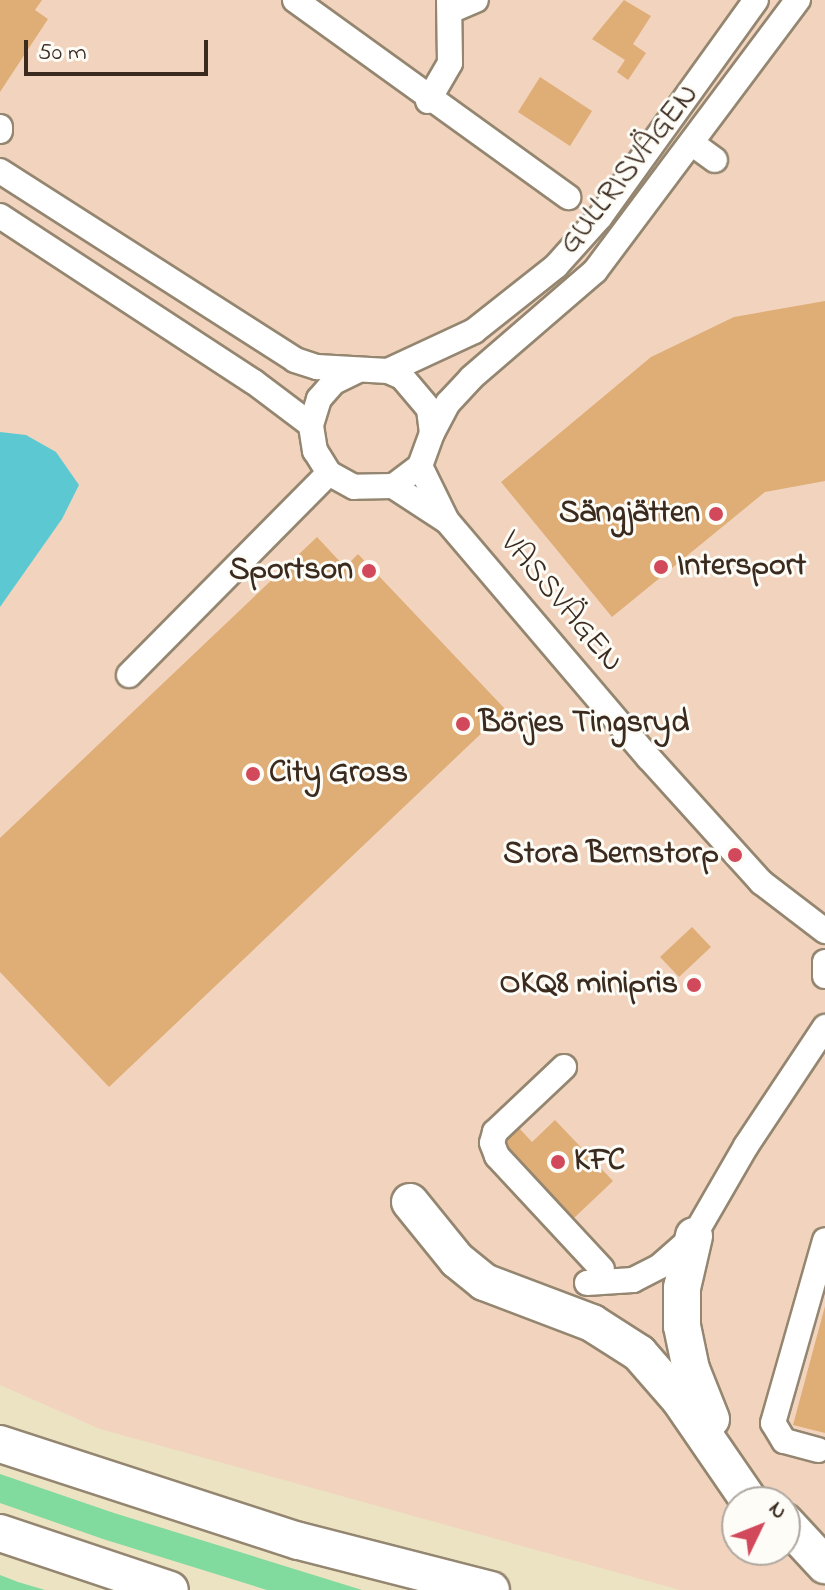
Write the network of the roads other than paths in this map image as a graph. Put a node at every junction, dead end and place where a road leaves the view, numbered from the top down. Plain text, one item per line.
1 (476, 0) edge
2 (756, 0) edge
3 (798, 0) edge
4 (313, 5) edge
5 (449, 5) edge
6 (428, 101) junction
7 (693, 144) junction
8 (715, 160) dead end
9 (10, 177) edge
10 (568, 197) dead end
11 (0, 214) edge
12 (359, 370) junction
13 (388, 371) junction
14 (311, 425) junction
15 (432, 433) junction
16 (420, 466) junction
17 (329, 473) junction
18 (393, 486) junction
19 (447, 521) junction
20 (129, 675) dead end
21 (825, 931) edge
22 (825, 962) edge
23 (825, 976) edge
24 (825, 1027) edge
25 (564, 1067) dead end
26 (410, 1202) dead end
27 (694, 1236) junction
28 (825, 1240) edge
29 (0, 1444) edge
30 (818, 1450) dead end
31 (0, 1465) edge
32 (739, 1486) edge
33 (758, 1486) edge
34 (0, 1533) edge
35 (170, 1590) edge
36 (395, 1590) edge
37 (491, 1590) edge

1 - 5 street
2 - 13 street, GULLRISVÄGEN
3 - 7 street, GULLRISVÄGEN
4 - 6 street
5 - 6 street
6 - 10 street
7 - 8 street
7 - 15 street, GULLRISVÄGEN
9 - 11 street
9 - 12 street
11 - 14 street
12 - 13 street
12 - 14 street
13 - 15 street
14 - 17 street
15 - 16 street
16 - 18 street
16 - 19 street, VASSVÄGEN
17 - 18 street
17 - 20 street
18 - 19 street, VASSVÄGEN
19 - 21 street, VASSVÄGEN
22 - 23 street
24 - 27 street
25 - 27 street
26 - 32 highway
27 - 33 highway
28 - 30 street
29 - 37 highway
31 - 36 highway
34 - 35 highway

